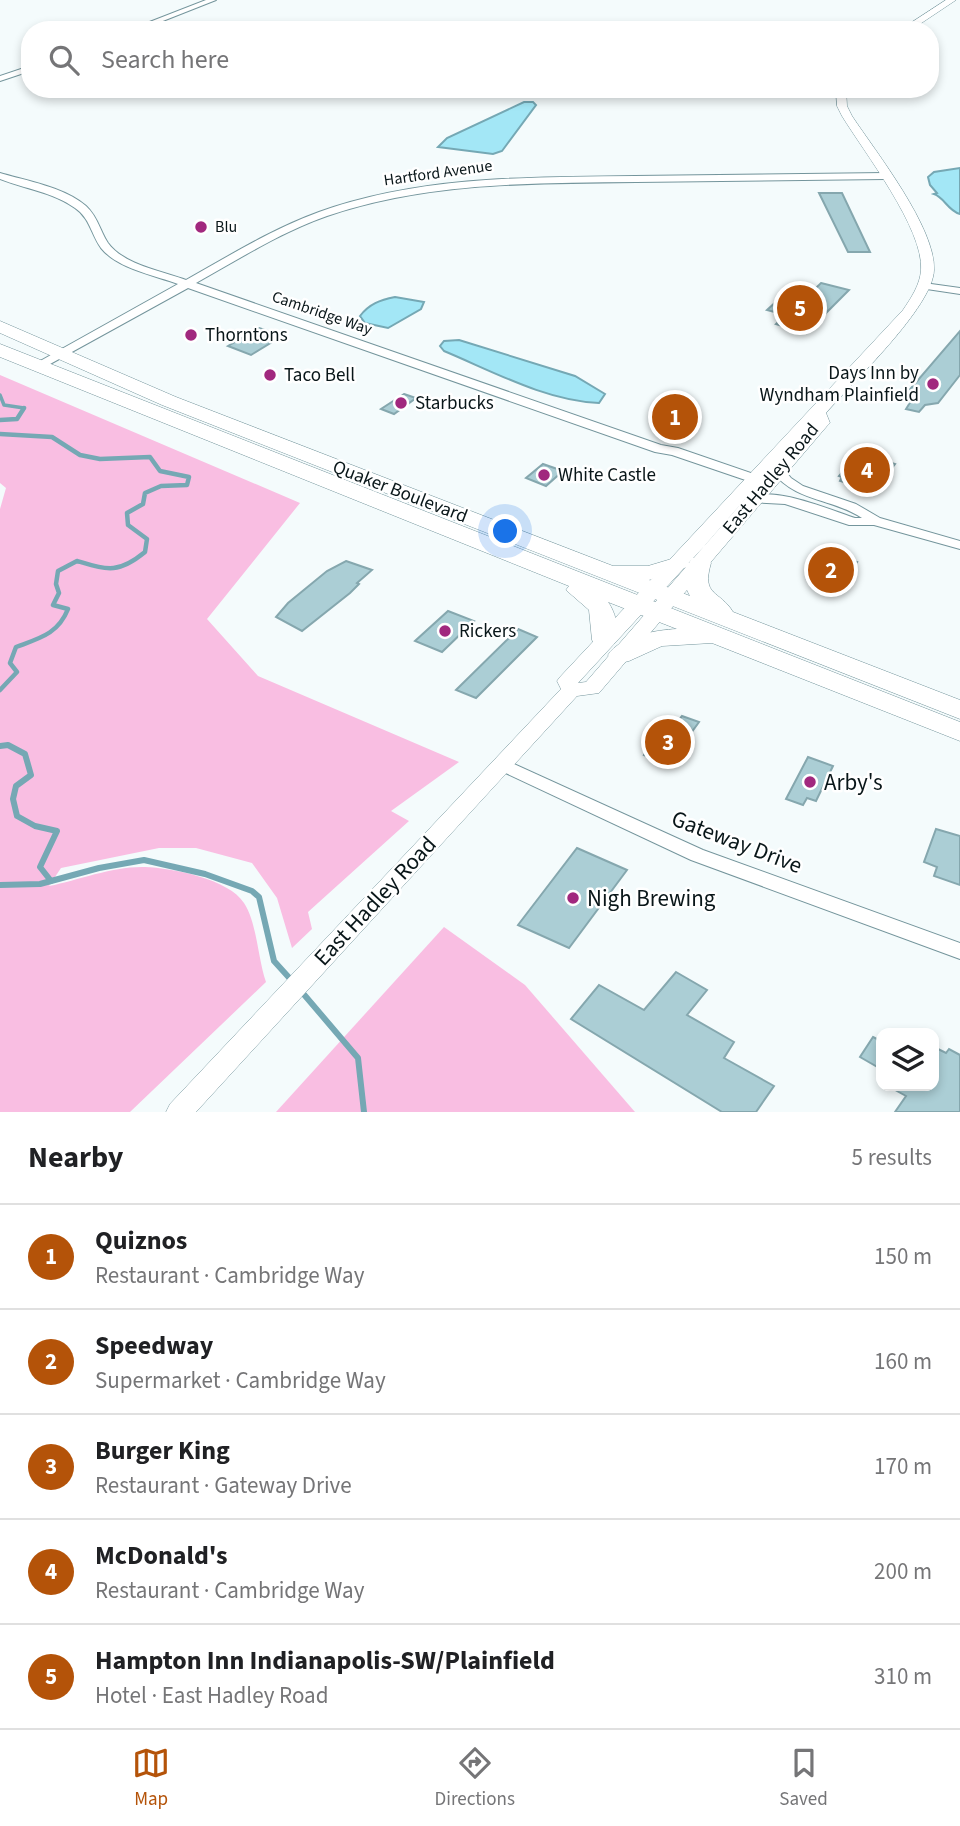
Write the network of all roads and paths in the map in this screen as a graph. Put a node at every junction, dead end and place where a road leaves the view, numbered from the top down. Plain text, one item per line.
1 (212, 0) edge
2 (950, 1) edge
3 (156, 21) edge
4 (918, 21) edge
5 (21, 71) edge
6 (0, 79) edge
7 (842, 98) edge
8 (0, 176) edge
9 (885, 176) junction
10 (185, 284) junction
11 (925, 286) junction
12 (960, 290) edge
13 (0, 326) edge
14 (0, 350) edge
15 (60, 354) junction
16 (37, 367) junction
17 (818, 412) junction
18 (759, 485) junction
19 (875, 521) junction
20 (960, 545) edge
21 (530, 562) junction
22 (689, 563) junction
23 (593, 567) junction
24 (654, 601) junction
25 (727, 630) junction
26 (612, 648) junction
27 (960, 710) edge
28 (960, 732) edge
29 (503, 765) junction
30 (960, 951) edge
31 (179, 1112) edge

1 - 3 street
2 - 4 street
5 - 6 street
7 - 9 street
8 - 10 street, Cambridge Way
9 - 10 street, Hartford Avenue
9 - 11 street
10 - 15 street, Hartford Avenue
10 - 18 street, Cambridge Way
11 - 12 street
11 - 17 street, East Hadley Road
13 - 15 main road, Quaker Boulevard
14 - 16 main road, Quaker Boulevard
15 - 16 street, Hartford Avenue
15 - 23 main road, Quaker Boulevard
16 - 21 main road, Quaker Boulevard
17 - 18 street, East Hadley Road
17 - 18 street, East Hadley Road
18 - 19 street, Cambridge Way
18 - 19 street, Cambridge Way
18 - 22 street, East Hadley Road
19 - 20 street, Cambridge Way
21 - 24 main road, Quaker Boulevard
21 - 26 main road
22 - 23 main road
22 - 24 street, East Hadley Road
22 - 25 main road
23 - 24 main road, Quaker Boulevard
24 - 25 main road, Quaker Boulevard
24 - 26 street, East Hadley Road
25 - 26 main road
25 - 27 main road, Quaker Boulevard
25 - 28 main road, Quaker Boulevard
26 - 29 street, East Hadley Road
29 - 30 street, Gateway Drive
29 - 31 street, East Hadley Road

